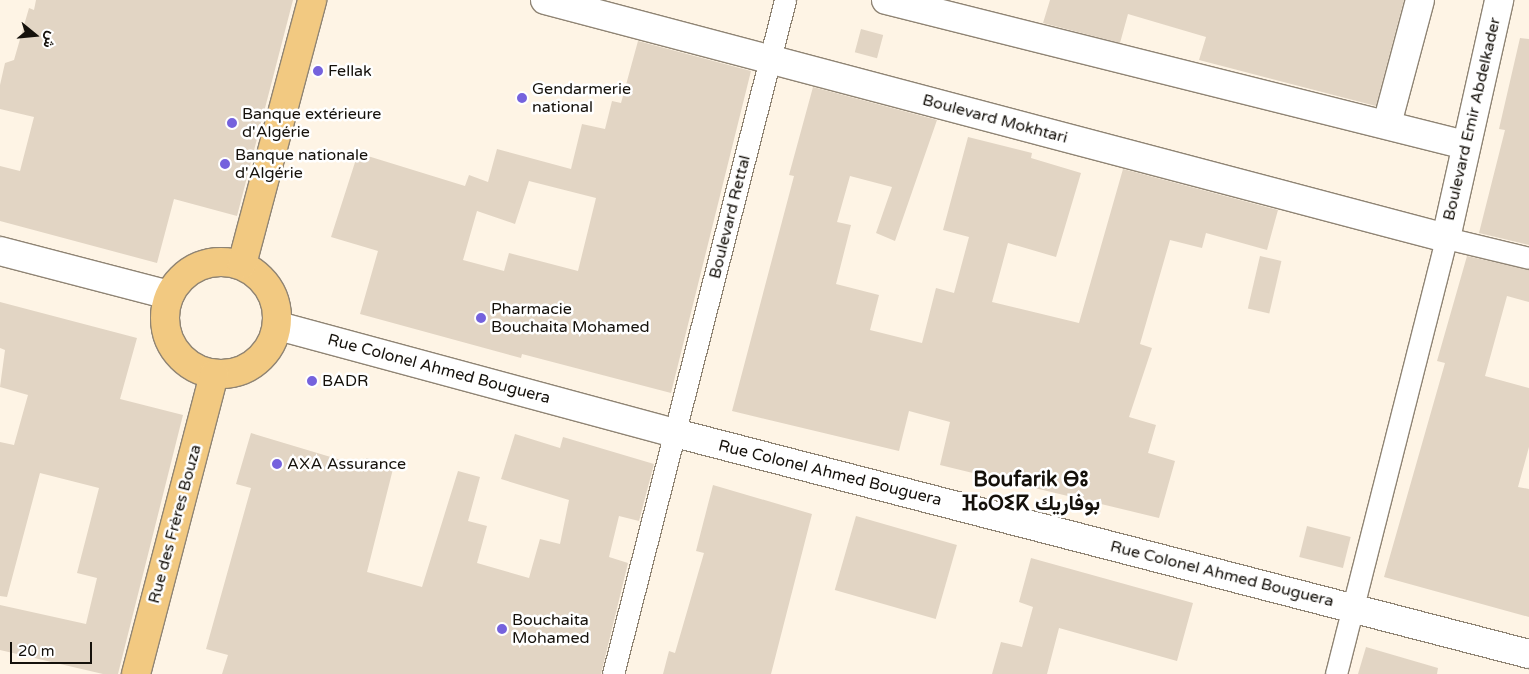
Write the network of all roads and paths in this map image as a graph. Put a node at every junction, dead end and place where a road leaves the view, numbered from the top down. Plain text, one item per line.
1 (312, 0) edge
2 (545, 0) edge
3 (785, 0) edge
4 (886, 0) edge
5 (1420, 0) edge
6 (1499, 0) edge
7 (769, 59) junction
8 (1387, 124) junction
9 (1465, 145) junction
10 (1446, 238) junction
11 (0, 251) edge
12 (1529, 258) edge
13 (242, 264) junction
14 (169, 295) junction
15 (278, 326) junction
16 (214, 374) junction
17 (675, 433) junction
18 (1354, 607) junction
19 (1529, 654) edge
20 (136, 674) edge
21 (613, 674) edge
22 (1336, 674) edge

1 - 13 main road
2 - 7 street, Boulevard Mokhtari
3 - 7 street, Boulevard Rettal
4 - 8 street
5 - 8 street
6 - 9 street, Boulevard Emir Abdelkader
7 - 10 street, Boulevard Mokhtari
7 - 17 street, Boulevard Rettal
8 - 9 street
9 - 10 street, Boulevard Emir Abdelkader
10 - 12 street
10 - 18 street
11 - 14 street
13 - 14 main road
13 - 15 main road
14 - 16 main road
15 - 16 main road
15 - 17 street, Rue Colonel Ahmed Bouguera
16 - 20 main road, Rue des Frères Bouza
17 - 18 street, Rue Colonel Ahmed Bouguera
17 - 21 street, Boulevard Rettal
18 - 19 street, Rue Colonel Ahmed Bouguera
18 - 22 street

